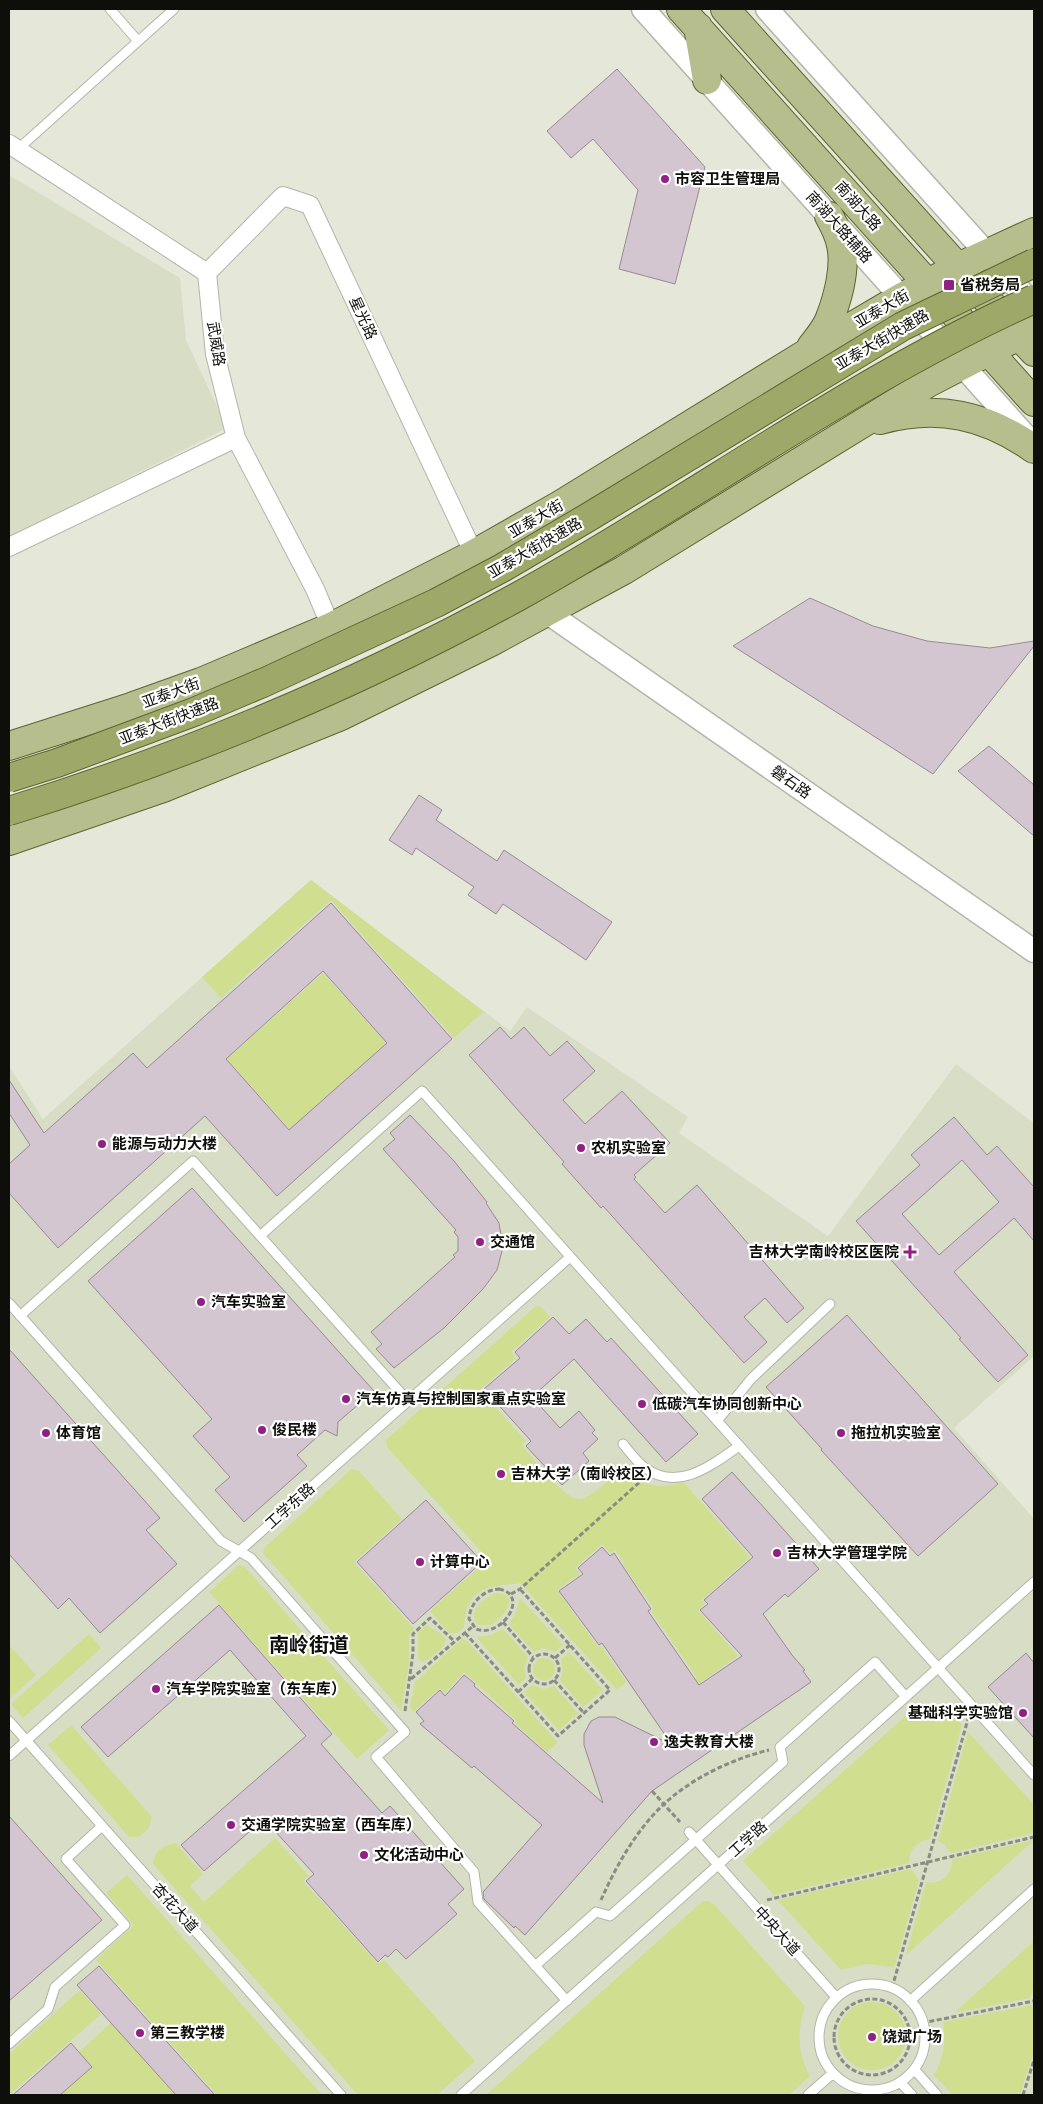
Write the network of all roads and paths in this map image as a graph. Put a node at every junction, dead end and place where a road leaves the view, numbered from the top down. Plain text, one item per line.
1 (110, 9) edge
2 (174, 9) edge
3 (643, 9) edge
4 (725, 9) edge
5 (767, 9) edge
6 (690, 18) edge
7 (138, 41) junction
8 (707, 80) junction
9 (13, 147) edge
10 (829, 216) junction
11 (1034, 232) edge
12 (987, 253) junction
13 (1034, 263) edge
14 (958, 267) junction
15 (207, 273) junction
16 (927, 283) junction
17 (902, 297) junction
18 (1034, 299) edge
19 (1034, 306) edge
20 (1029, 339) edge
21 (988, 351) junction
22 (807, 353) junction
23 (962, 364) junction
24 (1034, 402) edge
25 (854, 428) junction
26 (236, 438) junction
27 (1034, 445) edge
28 (1034, 449) edge
29 (9, 547) edge
30 (474, 554) junction
31 (548, 613) junction
32 (331, 627) junction
33 (9, 746) edge
34 (9, 778) edge
35 (9, 811) edge
36 (9, 841) edge
37 (1034, 951) edge
38 (260, 1236) junction
39 (570, 1257) junction
40 (9, 1303) edge
41 (830, 1304) dead end
42 (20, 1316) junction
43 (408, 1401) junction
44 (717, 1421) junction
45 (623, 1444) dead end
46 (739, 1446) junction
47 (651, 1472) junction
48 (239, 1551) junction
49 (1034, 1582) edge
50 (520, 1589) junction
51 (511, 1594) junction
52 (503, 1622) junction
53 (473, 1626) junction
54 (465, 1632) junction
55 (454, 1642) junction
56 (570, 1645) junction
57 (533, 1657) junction
58 (555, 1658) junction
59 (938, 1668) junction
60 (532, 1679) junction
61 (411, 1680) junction
62 (554, 1680) junction
63 (518, 1692) junction
64 (906, 1697) junction
65 (972, 1705) junction
66 (584, 1713) junction
67 (9, 1720) edge
68 (405, 1732) junction
69 (26, 1740) junction
70 (780, 1747) junction
71 (9, 1756) edge
72 (1034, 1775) edge
73 (652, 1791) dead end
74 (664, 1804) junction
75 (672, 1813) dead end
76 (102, 1826) junction
77 (689, 1832) dead end
78 (1034, 1836) edge
79 (695, 1840) junction
80 (928, 1862) junction
81 (718, 1865) junction
82 (1034, 1889) edge
83 (752, 1903) junction
84 (596, 1912) junction
85 (535, 1966) junction
86 (892, 1988) junction
87 (836, 1997) junction
88 (868, 1998) joint
89 (910, 2000) junction
90 (567, 2001) junction
91 (1034, 2001) edge
92 (922, 2023) junction
93 (9, 2044) edge
94 (1034, 2060) edge
95 (914, 2069) junction
96 (833, 2073) junction
97 (900, 2082) junction
98 (465, 2094) edge
99 (341, 2095) edge
100 (808, 2095) edge
101 (912, 2095) edge
102 (938, 2095) edge
103 (1023, 2095) edge

1 - 7 lane
2 - 7 lane
3 - 8 street, 南湖大路辅路
4 - 14 main road
5 - 12 street
6 - 8 main road
6 - 16 main road, 南湖大路
7 - 9 lane
8 - 10 street, 南湖大路辅路
9 - 15 street
10 - 17 street, 南湖大路辅路
10 - 22 main road
11 - 12 main road, 亚泰大街
12 - 14 main road, 亚泰大街
12 - 19 street
13 - 34 highway, 亚泰大街快速路, bridge
14 - 16 main road, 亚泰大街
14 - 20 main road
15 - 26 street, 武威路
15 - 30 street, 星光路
16 - 17 main road, 亚泰大街
16 - 21 main road, 南湖大路
17 - 22 main road, 亚泰大街
17 - 23 street, 南湖大路辅路
18 - 35 highway, bridge
20 - 21 main road
21 - 23 main road
21 - 24 main road, 南湖大路
22 - 30 main road, 亚泰大街
23 - 25 main road
23 - 27 street, 南湖大路辅路
25 - 28 main road
25 - 31 main road
26 - 29 street
26 - 32 street, 武威路
30 - 32 main road, 亚泰大街
31 - 36 main road
31 - 37 street, 磐石路
32 - 33 main road, 亚泰大街
38 - 39 lane
38 - 42 lane
38 - 43 lane
39 - 43 lane, 工学东路
39 - 44 lane
40 - 42 lane
41 - 44 lane
42 - 48 lane
43 - 48 lane, 工学东路
44 - 46 lane
45 - 47 lane
46 - 47 lane
46 - 59 lane
47 - 50 path
48 - 68 lane
48 - 69 lane, 工学东路
49 - 59 lane, 工学路
50 - 51 path
50 - 56 path
51 - 52 path
51 - 53 path
52 - 53 path
52 - 57 path
53 - 54 path
54 - 55 path
54 - 63 path
55 - 61 path
55 - 61 path
56 - 58 path
56 - 66 path
57 - 58 path
57 - 60 path
58 - 62 path
59 - 64 lane, 工学路
59 - 65 lane
60 - 62 path
60 - 63 path
61 - 68 path
62 - 66 path
63 - 66 path
64 - 70 lane
64 - 81 lane, 工学路
65 - 72 lane
65 - 80 path
67 - 69 lane, 杏花大道
68 - 85 lane
69 - 71 lane, 工学东路
69 - 76 lane, 杏花大道
70 - 74 path
70 - 79 lane
73 - 74 path
74 - 75 path
74 - 84 path
76 - 93 lane
76 - 99 lane, 杏花大道
77 - 79 lane, 中央大道
78 - 80 path
79 - 81 lane, 中央大道
79 - 84 lane
80 - 83 path
80 - 86 path
81 - 83 lane, 中央大道
81 - 90 lane, 工学路
82 - 89 lane
83 - 87 lane, 中央大道
84 - 85 lane
85 - 90 lane
86 - 87 lane
86 - 89 lane
87 - 96 lane
88 - 88 path
89 - 92 lane
90 - 98 lane, 工学路
91 - 92 path
92 - 95 lane
94 - 103 path
95 - 97 lane
95 - 102 lane
96 - 97 lane
96 - 100 lane
97 - 101 lane

